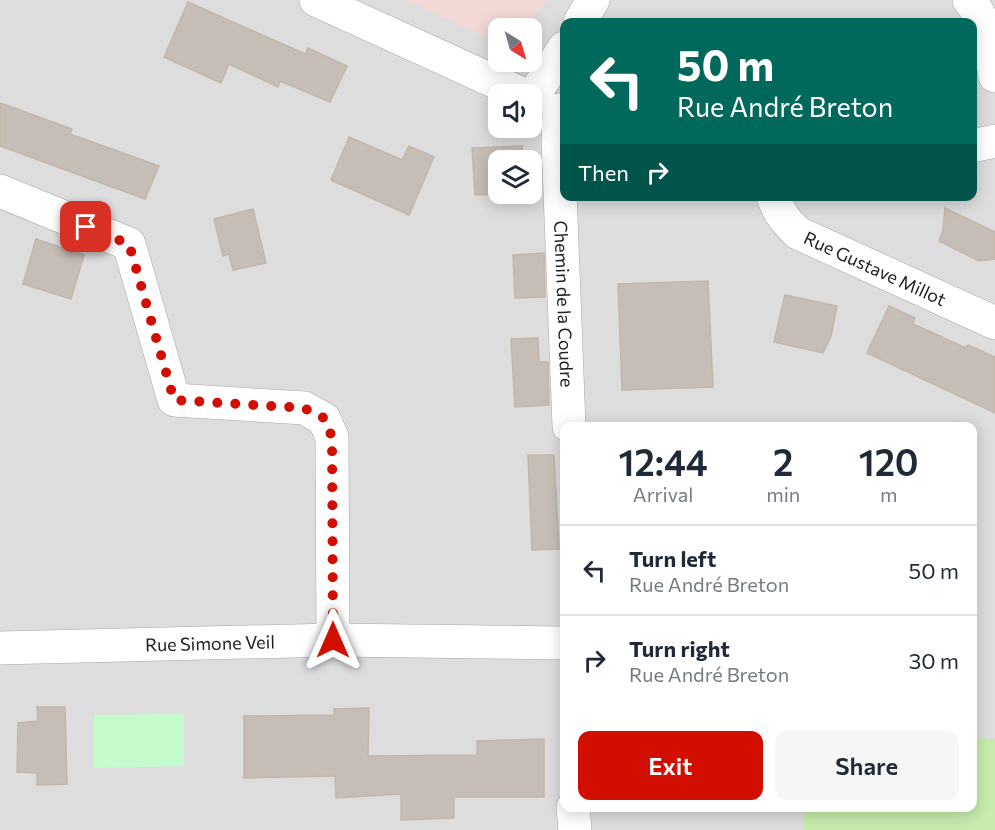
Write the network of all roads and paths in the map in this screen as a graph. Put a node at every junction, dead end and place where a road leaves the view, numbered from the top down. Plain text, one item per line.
1 (316, 0) edge
2 (593, 0) edge
3 (969, 0) edge
4 (582, 18) edge
5 (560, 54) edge
6 (995, 76) edge
7 (500, 84) edge
8 (541, 84) edge
9 (542, 103) edge
10 (995, 141) edge
11 (977, 145) edge
12 (0, 191) edge
13 (774, 201) edge
14 (995, 323) edge
15 (569, 422) edge
16 (333, 640) junction
17 (560, 643) edge
18 (0, 648) edge
19 (573, 812) edge
20 (575, 830) edge

1 - 7 street
2 - 4 street
3 - 6 street
5 - 8 street
9 - 15 street, Chemin de la Coudre
10 - 11 street
12 - 16 street
13 - 14 street, Rue Gustave Millot
16 - 17 street, Rue Simone Veil
16 - 18 street, Rue Simone Veil
19 - 20 street

